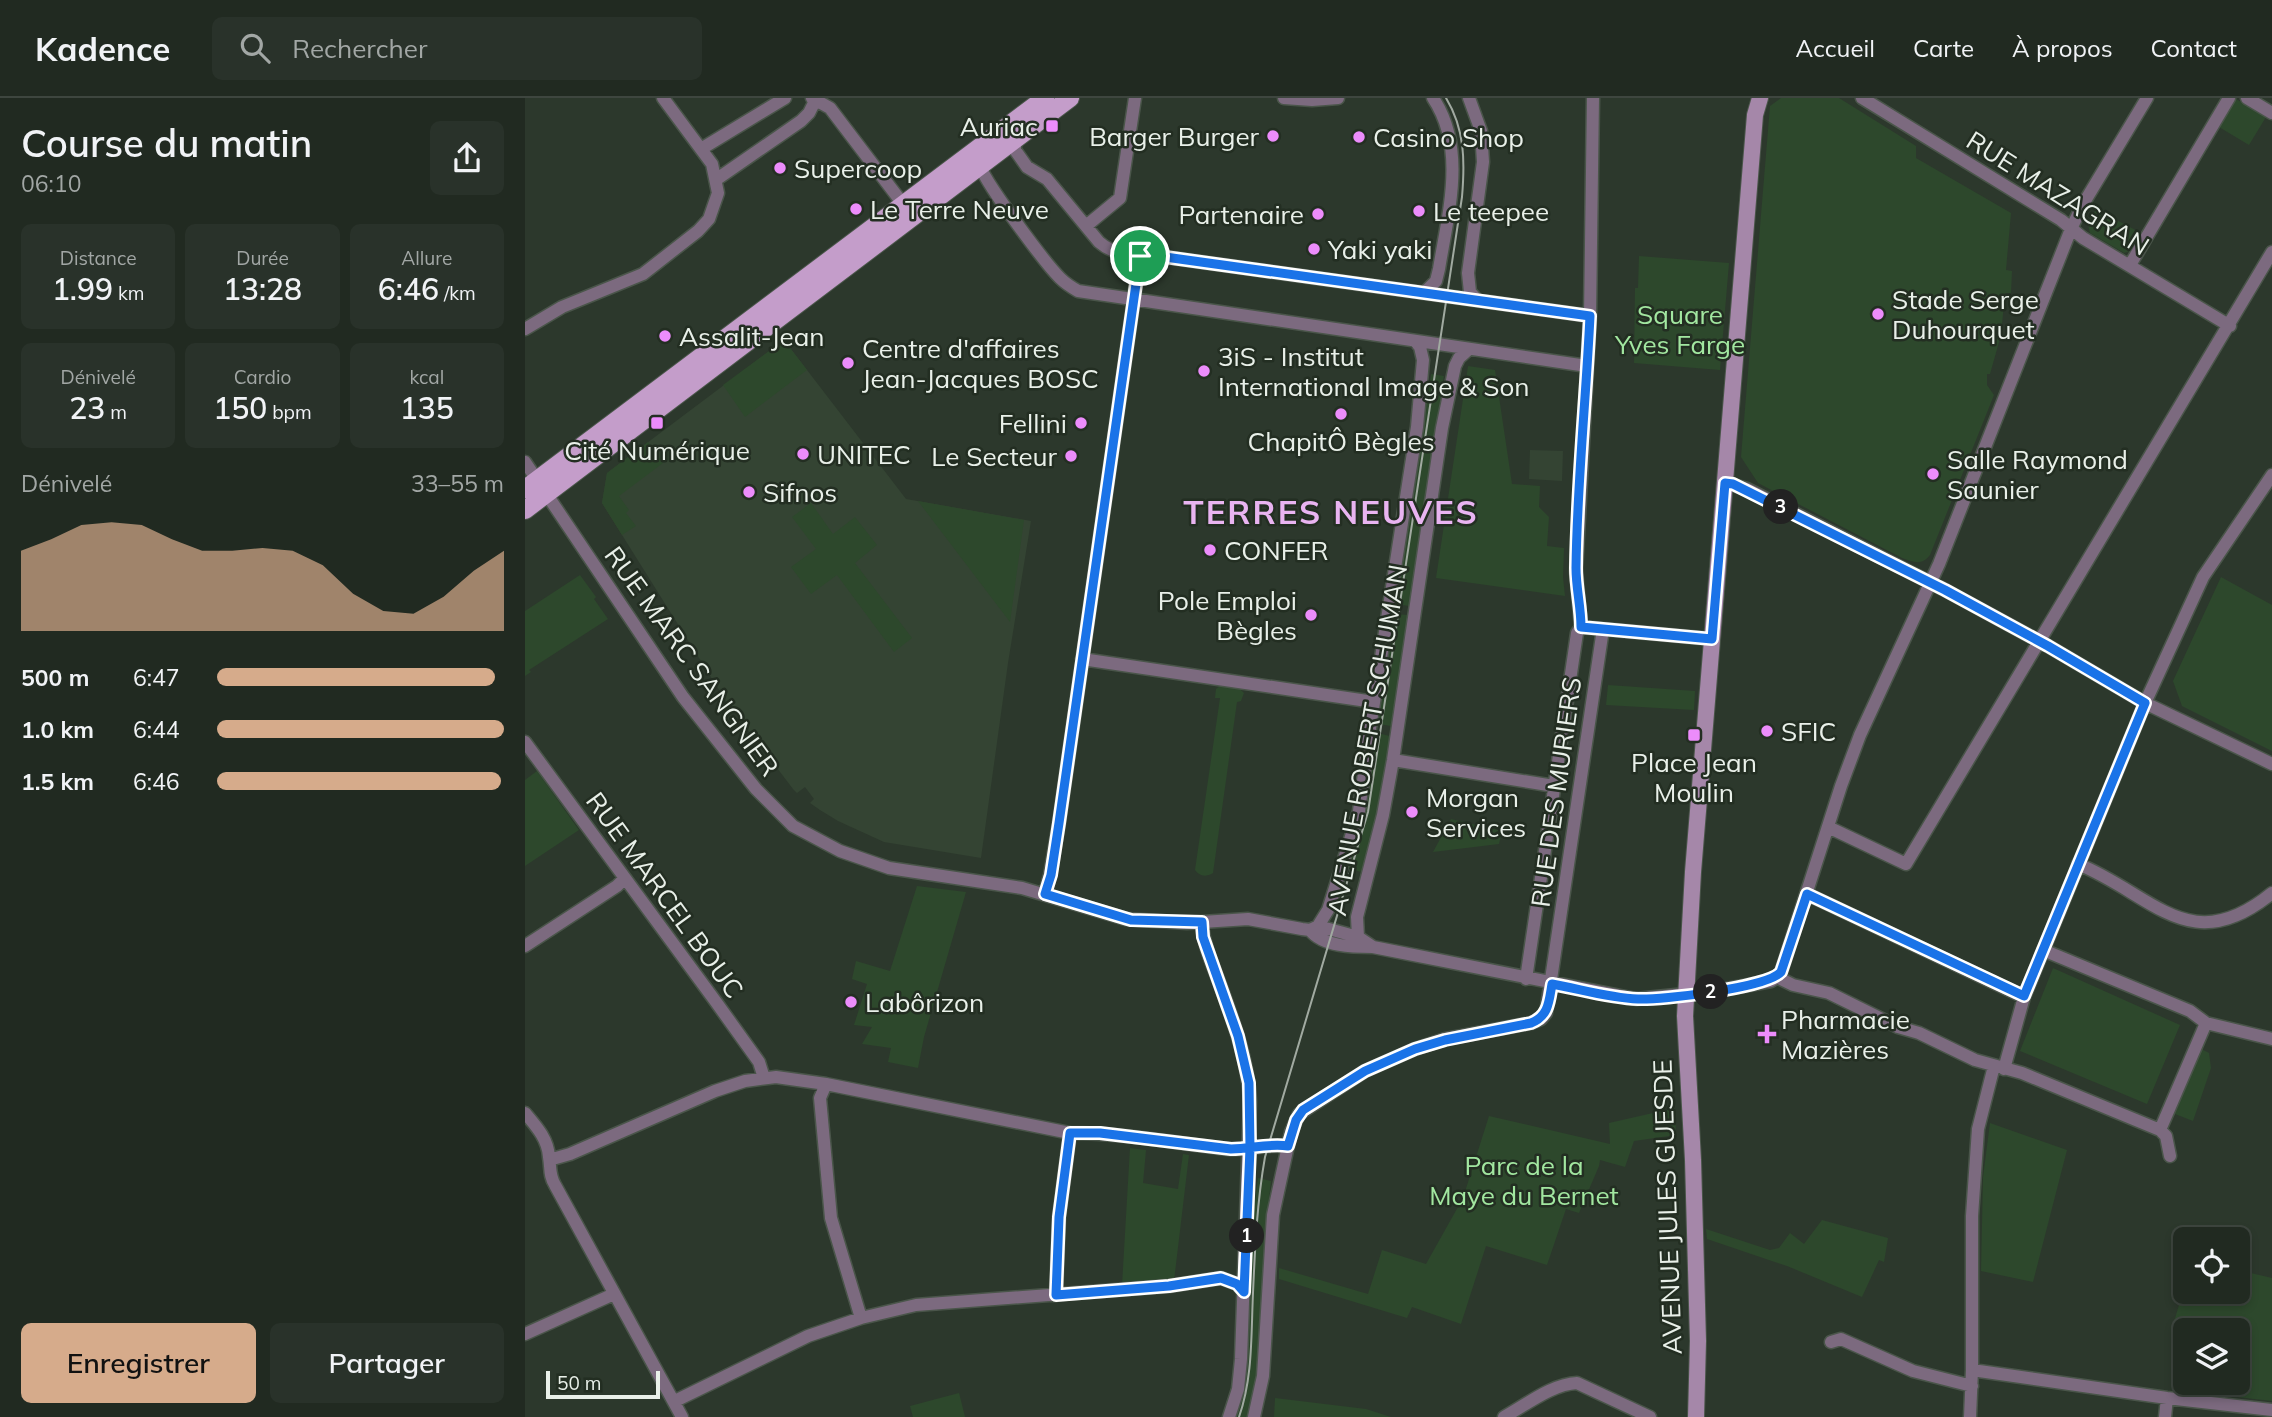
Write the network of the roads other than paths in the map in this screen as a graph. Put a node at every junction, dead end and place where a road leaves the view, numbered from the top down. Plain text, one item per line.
1 (663, 98) edge
2 (785, 98) edge
3 (1045, 98) edge
4 (1070, 98) edge
5 (1135, 98) edge
6 (1284, 98) edge
7 (1338, 98) edge
8 (1433, 98) edge
9 (1469, 98) edge
10 (1593, 98) edge
11 (1760, 98) edge
12 (1862, 98) edge
13 (2147, 98) edge
14 (2229, 98) edge
15 (2247, 98) edge
16 (814, 99) edge
17 (1027, 112) junction
18 (2272, 113) edge
19 (1015, 140) junction
20 (701, 149) junction
21 (979, 168) junction
22 (717, 179) junction
23 (903, 204) junction
24 (1086, 226) junction
25 (2071, 229) junction
26 (2272, 253) edge
27 (1140, 256) junction
28 (2130, 265) junction
29 (1424, 293) junction
30 (1133, 300) junction
31 (1477, 300) junction
32 (1590, 316) junction
33 (2230, 326) junction
34 (525, 329) edge
35 (1416, 342) junction
36 (1469, 349) junction
37 (1587, 366) junction
38 (525, 462) edge
39 (2272, 475) edge
40 (1725, 483) junction
41 (536, 488) edge
42 (525, 510) edge
43 (1930, 582) junction
44 (1581, 627) junction
45 (1603, 629) junction
46 (1712, 639) junction
47 (2040, 641) junction
48 (1082, 659) junction
49 (1374, 702) junction
50 (2145, 703) junction
51 (525, 741) edge
52 (1393, 760) junction
53 (2272, 764) edge
54 (1554, 786) junction
55 (1828, 827) junction
56 (2078, 864) junction
57 (624, 879) junction
58 (2272, 893) edge
59 (1045, 894) junction
60 (1807, 894) junction
61 (1202, 922) junction
62 (1314, 928) junction
63 (1358, 937) junction
64 (525, 946) edge
65 (1373, 947) junction
66 (2043, 950) junction
67 (1777, 977) junction
68 (1526, 979) junction
69 (1552, 984) junction
70 (1686, 995) junction
71 (2024, 996) junction
72 (2206, 1023) junction
73 (2272, 1039) edge
74 (1999, 1067) junction
75 (764, 1078) junction
76 (826, 1084) junction
77 (525, 1113) edge
78 (2160, 1130) junction
79 (1070, 1133) junction
80 (1288, 1146) junction
81 (1250, 1148) junction
82 (549, 1156) junction
83 (2170, 1156) dead end
84 (1244, 1292) junction
85 (614, 1294) junction
86 (1056, 1295) junction
87 (861, 1318) junction
88 (525, 1334) edge
89 (1831, 1342) dead end
90 (1972, 1370) junction
91 (1972, 1386) junction
92 (2167, 1398) junction
93 (675, 1401) junction
94 (2272, 1410) edge
95 (683, 1417) edge
96 (1229, 1417) edge
97 (1254, 1417) edge
98 (1504, 1417) edge
99 (1650, 1417) edge
100 (1696, 1417) edge
101 (1970, 1417) edge
102 (2165, 1417) edge

1 - 20 street
2 - 20 street
3 - 17 main road
4 - 19 main road
5 - 24 street
6 - 7 street
8 - 29 street
9 - 31 street
10 - 32 street, RUE DES MURIERS
11 - 40 street, AVENUE JULES GUESDE
12 - 25 street, RUE MAZAGRAN
13 - 25 street
14 - 28 street
15 - 18 street
16 - 22 street
16 - 23 street
17 - 21 street
17 - 23 main road
19 - 21 main road
19 - 24 street
20 - 22 street
21 - 30 street
21 - 41 main road
22 - 34 street
23 - 41 main road
24 - 27 street
25 - 28 street, RUE MAZAGRAN
25 - 43 street
26 - 33 street
27 - 29 street
27 - 30 street
28 - 33 street, RUE MAZAGRAN
29 - 31 street
30 - 35 street
30 - 48 street
31 - 32 street
32 - 37 street, RUE DES MURIERS
33 - 47 street
35 - 36 street
35 - 49 street, AVENUE ROBERT SCHUMAN
36 - 37 street
36 - 52 street, AVENUE ROBERT SCHUMAN
37 - 44 street, RUE DES MURIERS
38 - 41 street, RUE MARC SANGNIER
39 - 50 street
40 - 43 street
40 - 46 street, AVENUE JULES GUESDE
41 - 42 main road
41 - 59 street, RUE MARC SANGNIER
43 - 47 street
43 - 55 street
44 - 45 street
44 - 54 street, RUE DES MURIERS
45 - 46 street
45 - 69 street, RUE DES MURIERS
46 - 70 street, AVENUE JULES GUESDE
47 - 50 street
47 - 55 street
48 - 49 street
48 - 59 street
49 - 62 street, AVENUE ROBERT SCHUMAN
50 - 53 street
50 - 56 street
51 - 57 street, RUE MARCEL BOUC
52 - 54 street
52 - 63 street, AVENUE ROBERT SCHUMAN
54 - 68 street, RUE DES MURIERS
55 - 60 street
56 - 58 street
56 - 66 street
57 - 64 street
57 - 75 street, RUE MARCEL BOUC
59 - 61 street, RUE MARC SANGNIER
60 - 67 street
60 - 71 street
61 - 62 street, RUE MARC SANGNIER
61 - 81 street
62 - 63 street
62 - 65 street
63 - 65 street
65 - 68 street
66 - 71 street
66 - 72 street
67 - 70 street
67 - 74 street
68 - 69 street
69 - 70 street
69 - 80 street, RUE DES MURIERS
70 - 100 street, AVENUE JULES GUESDE
71 - 74 street
72 - 73 street
72 - 78 street
74 - 78 street
74 - 90 street
75 - 76 street
75 - 82 street
76 - 79 street
76 - 87 street
77 - 82 street
78 - 83 street
79 - 81 street
79 - 86 street
80 - 81 street
80 - 97 street
81 - 84 street
82 - 85 street
84 - 86 street
84 - 96 street
85 - 88 street
85 - 93 street
86 - 87 street
87 - 93 street
89 - 91 street
90 - 91 street
90 - 92 street
91 - 101 street
92 - 94 street
92 - 102 street
93 - 95 street
98 - 99 street

